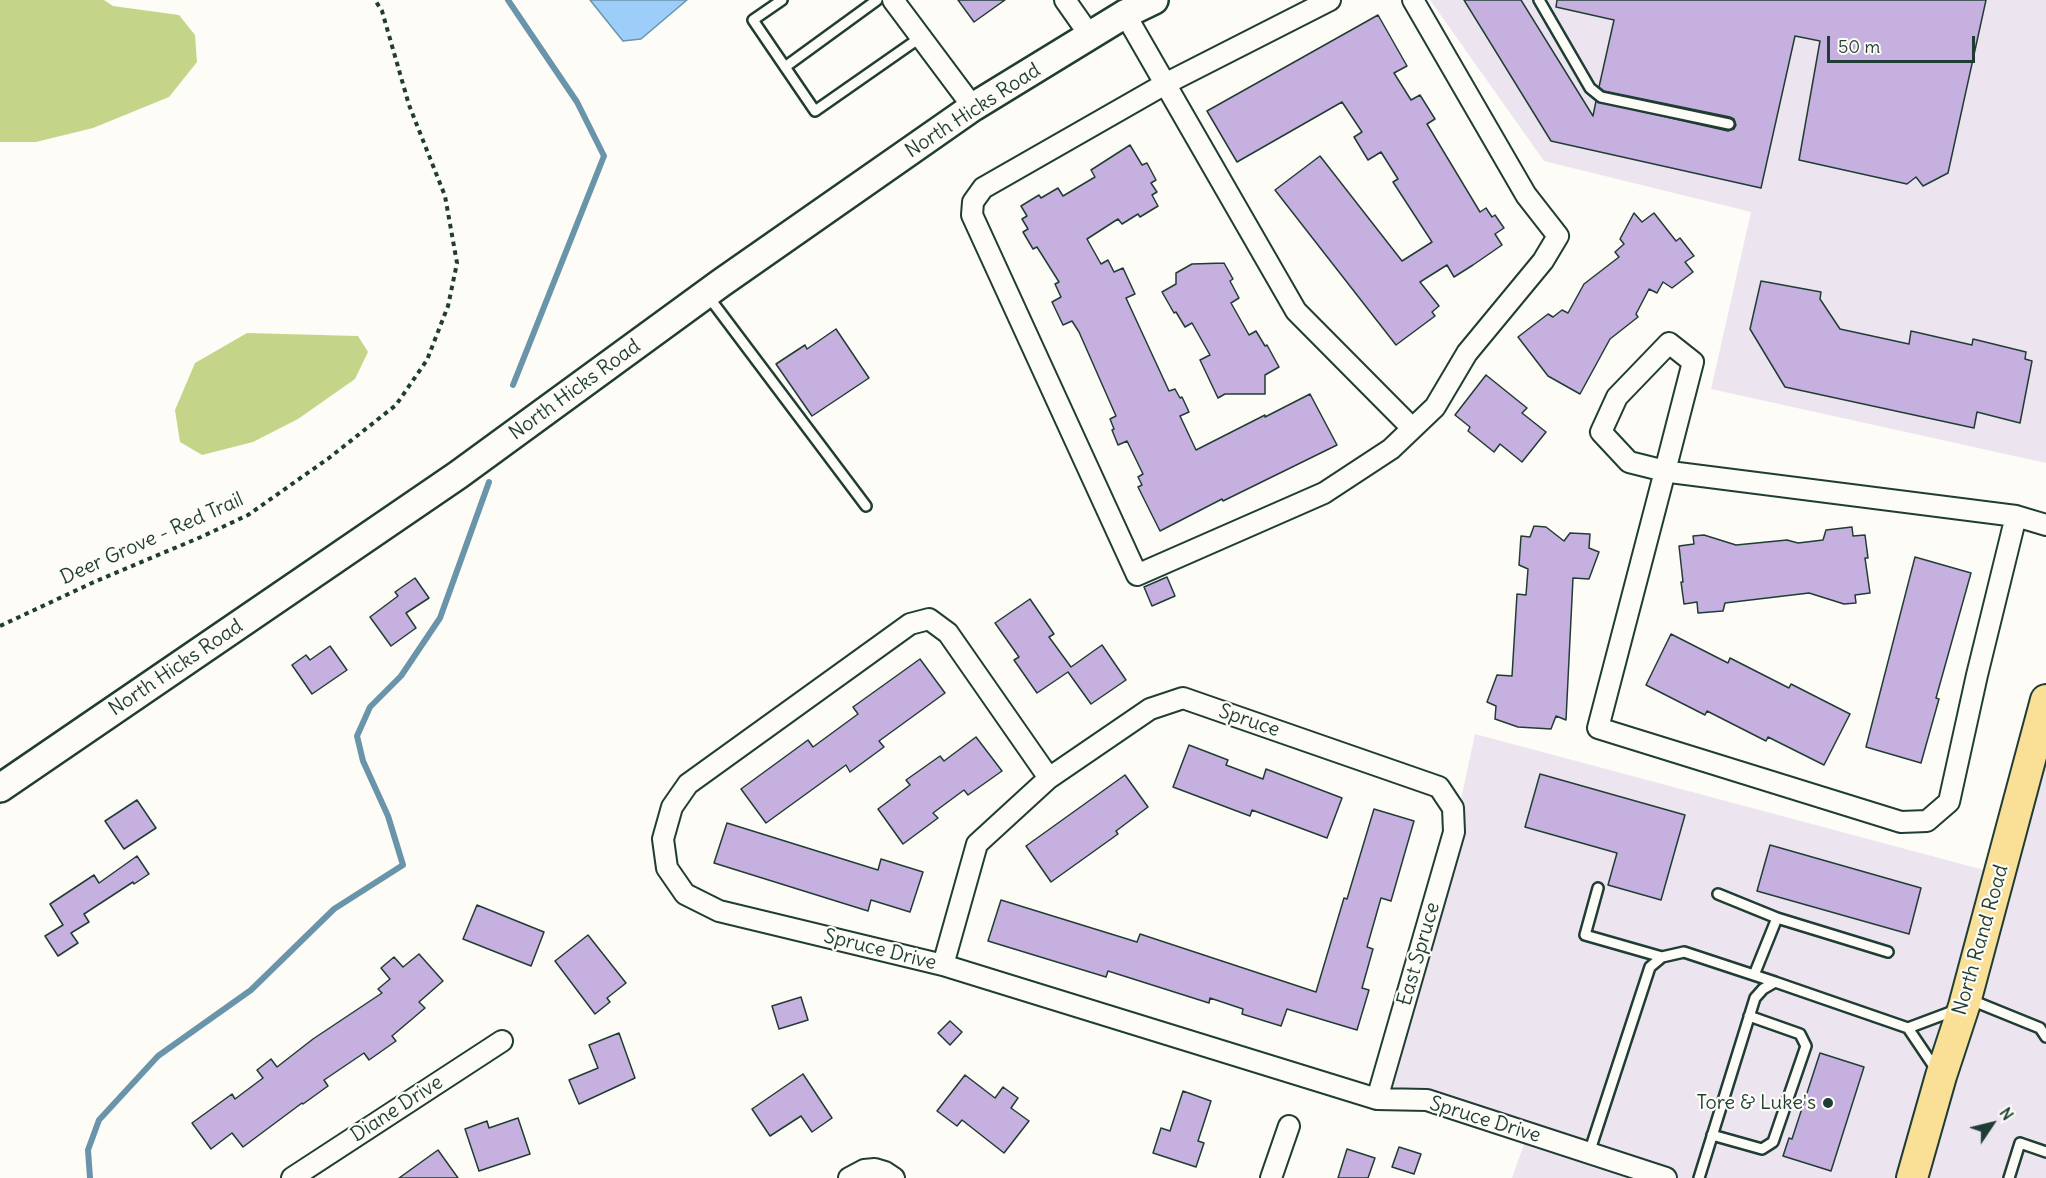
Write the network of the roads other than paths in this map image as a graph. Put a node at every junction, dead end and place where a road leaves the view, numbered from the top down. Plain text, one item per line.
1 (782, 0) edge
2 (877, 0) edge
3 (893, 0) edge
4 (1065, 0) edge
5 (1154, 0) edge
6 (1330, 0) edge
7 (1413, 0) edge
8 (1539, 0) edge
9 (1125, 14) junction
10 (1091, 36) junction
11 (921, 37) junction
12 (785, 67) junction
13 (1165, 84) junction
14 (973, 107) junction
15 (1729, 124) dead end
16 (706, 294) junction
17 (1412, 428) junction
18 (1665, 471) junction
19 (866, 506) dead end
20 (2016, 516) junction
21 (2046, 525) edge
22 (2046, 700) edge
23 (1049, 778) junction
24 (0, 788) edge
25 (1453, 808) joint
26 (1598, 888) dead end
27 (1718, 894) dead end
28 (1777, 918) junction
29 (1585, 935) junction
30 (1586, 947) dead end
31 (1888, 952) dead end
32 (1662, 957) junction
33 (943, 965) junction
34 (1754, 975) junction
35 (1775, 982) junction
36 (1965, 1002) junction
37 (1749, 1016) junction
38 (1908, 1028) junction
39 (2046, 1037) edge
40 (502, 1041) dead end
41 (1941, 1076) junction
42 (1377, 1100) junction
43 (1289, 1126) dead end
44 (1712, 1135) junction
45 (2046, 1152) edge
46 (1589, 1153) junction
47 (292, 1178) edge
48 (849, 1178) edge
49 (894, 1178) edge
50 (1271, 1178) edge
51 (1666, 1178) edge
52 (1699, 1178) edge
53 (1912, 1178) edge
54 (2009, 1178) edge

1 - 12 lane
2 - 12 lane
3 - 11 street
4 - 10 street
5 - 9 main road, North Hicks Road
6 - 13 street
7 - 17 street
8 - 15 lane
9 - 10 main road, North Hicks Road
9 - 13 street
10 - 14 main road, North Hicks Road
11 - 12 lane
11 - 14 street
13 - 17 street
13 - 17 street
14 - 16 main road, North Hicks Road
16 - 19 lane
16 - 24 main road, North Hicks Road
18 - 18 street
18 - 20 street
18 - 20 street
20 - 21 street
22 - 36 main road, North Rand Road
23 - 25 street, Spruce
23 - 33 street, Spruce
23 - 33 street, Spruce Drive
25 - 42 street, East Spruce
26 - 29 lane
27 - 28 lane
28 - 31 lane
28 - 34 lane
29 - 30 lane
29 - 32 lane
32 - 34 lane
32 - 46 lane
33 - 42 street, Spruce Drive
34 - 35 lane
35 - 37 lane
35 - 38 lane
36 - 38 lane
36 - 39 lane
36 - 41 main road, North Rand Road
37 - 44 lane
37 - 44 lane
38 - 41 lane
40 - 47 street, Diane Drive
41 - 53 main road, North Rand Road
42 - 46 street, Spruce Drive
43 - 50 street
44 - 52 lane
45 - 54 lane
46 - 51 street, Spruce Drive
48 - 49 street

